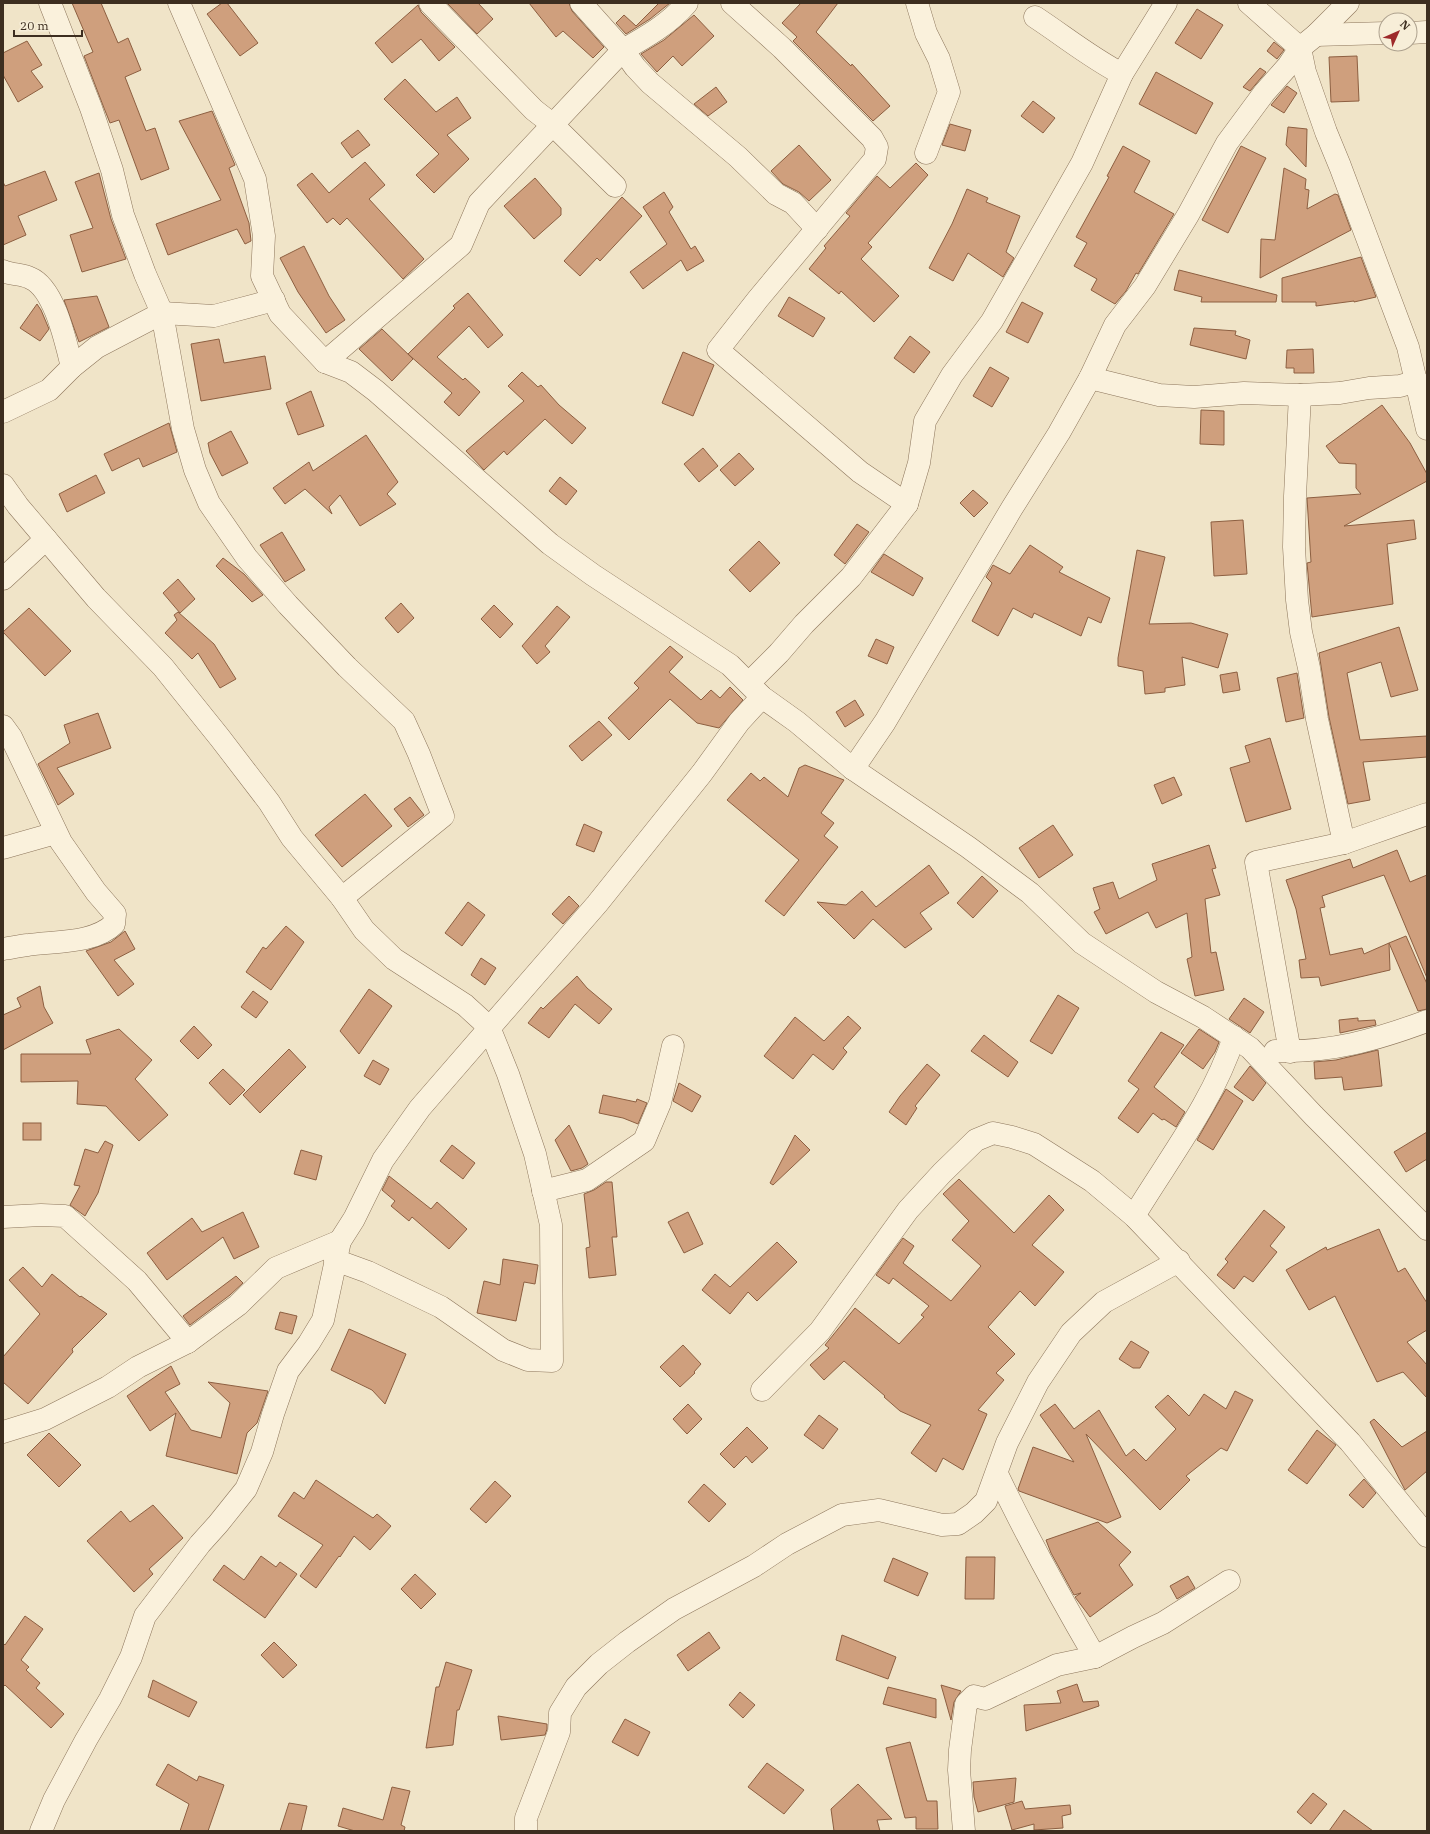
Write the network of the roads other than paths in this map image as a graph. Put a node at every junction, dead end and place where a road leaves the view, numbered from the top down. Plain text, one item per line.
1 (50, 3) edge
2 (179, 3) edge
3 (430, 3) edge
4 (581, 3) edge
5 (687, 3) edge
6 (732, 3) edge
7 (917, 3) edge
8 (1166, 3) edge
9 (1249, 3) edge
10 (1348, 3) edge
11 (1035, 17) dead end
12 (1378, 34) edge
13 (1308, 41) junction
14 (623, 50) junction
15 (1122, 74) junction
16 (552, 124) junction
17 (926, 153) dead end
18 (615, 186) dead end
19 (817, 229) junction
20 (3, 271) edge
21 (274, 300) junction
22 (162, 313) junction
23 (325, 362) junction
24 (72, 367) junction
25 (1090, 378) junction
26 (1417, 381) junction
27 (1300, 395) junction
28 (3, 412) edge
29 (1427, 429) edge
30 (3, 485) edge
31 (907, 504) junction
32 (46, 539) junction
33 (3, 579) edge
34 (755, 690) junction
35 (3, 726) edge
36 (853, 769) junction
37 (1427, 814) edge
38 (56, 833) junction
39 (1344, 843) junction
40 (3, 848) edge
41 (342, 898) junction
42 (3, 949) edge
43 (1427, 1021) edge
44 (489, 1027) junction
45 (1242, 1042) junction
46 (673, 1046) dead end
47 (1290, 1052) junction
48 (543, 1191) junction
49 (3, 1216) edge
50 (1134, 1216) junction
51 (1427, 1228) edge
52 (337, 1251) junction
53 (1179, 1262) junction
54 (188, 1342) junction
55 (762, 1390) dead end
56 (3, 1432) edge
57 (997, 1474) junction
58 (1427, 1536) edge
59 (1229, 1582) dead end
60 (1095, 1657) junction
61 (41, 1831) edge
62 (526, 1831) edge
63 (964, 1831) edge

1 - 22 street
2 - 21 street
3 - 16 street
4 - 14 street
5 - 14 street
6 - 19 street
7 - 17 street
8 - 15 street
9 - 13 street
10 - 13 street
11 - 15 street
12 - 13 street
13 - 25 street
13 - 26 street
14 - 16 street
14 - 19 street
15 - 31 street
16 - 18 street
16 - 23 street
19 - 31 street
20 - 24 street
21 - 22 street
21 - 23 street
22 - 24 street
22 - 41 street
23 - 34 street
24 - 28 street
25 - 27 street
25 - 36 street
26 - 27 street
26 - 29 street
27 - 39 street
30 - 32 street
31 - 34 street
32 - 33 street
32 - 41 street
34 - 36 street
34 - 44 street
35 - 38 street
36 - 45 street
37 - 39 street
38 - 40 street
38 - 42 street
39 - 47 street
41 - 44 street
43 - 47 street
44 - 48 street
44 - 52 street
45 - 47 street
45 - 50 street
45 - 51 street
46 - 48 street
48 - 52 street
49 - 54 street
50 - 53 street
50 - 55 street
52 - 54 street
52 - 61 street
53 - 57 street
53 - 58 street
54 - 56 street
57 - 60 street
57 - 62 street
59 - 60 street
60 - 63 street

